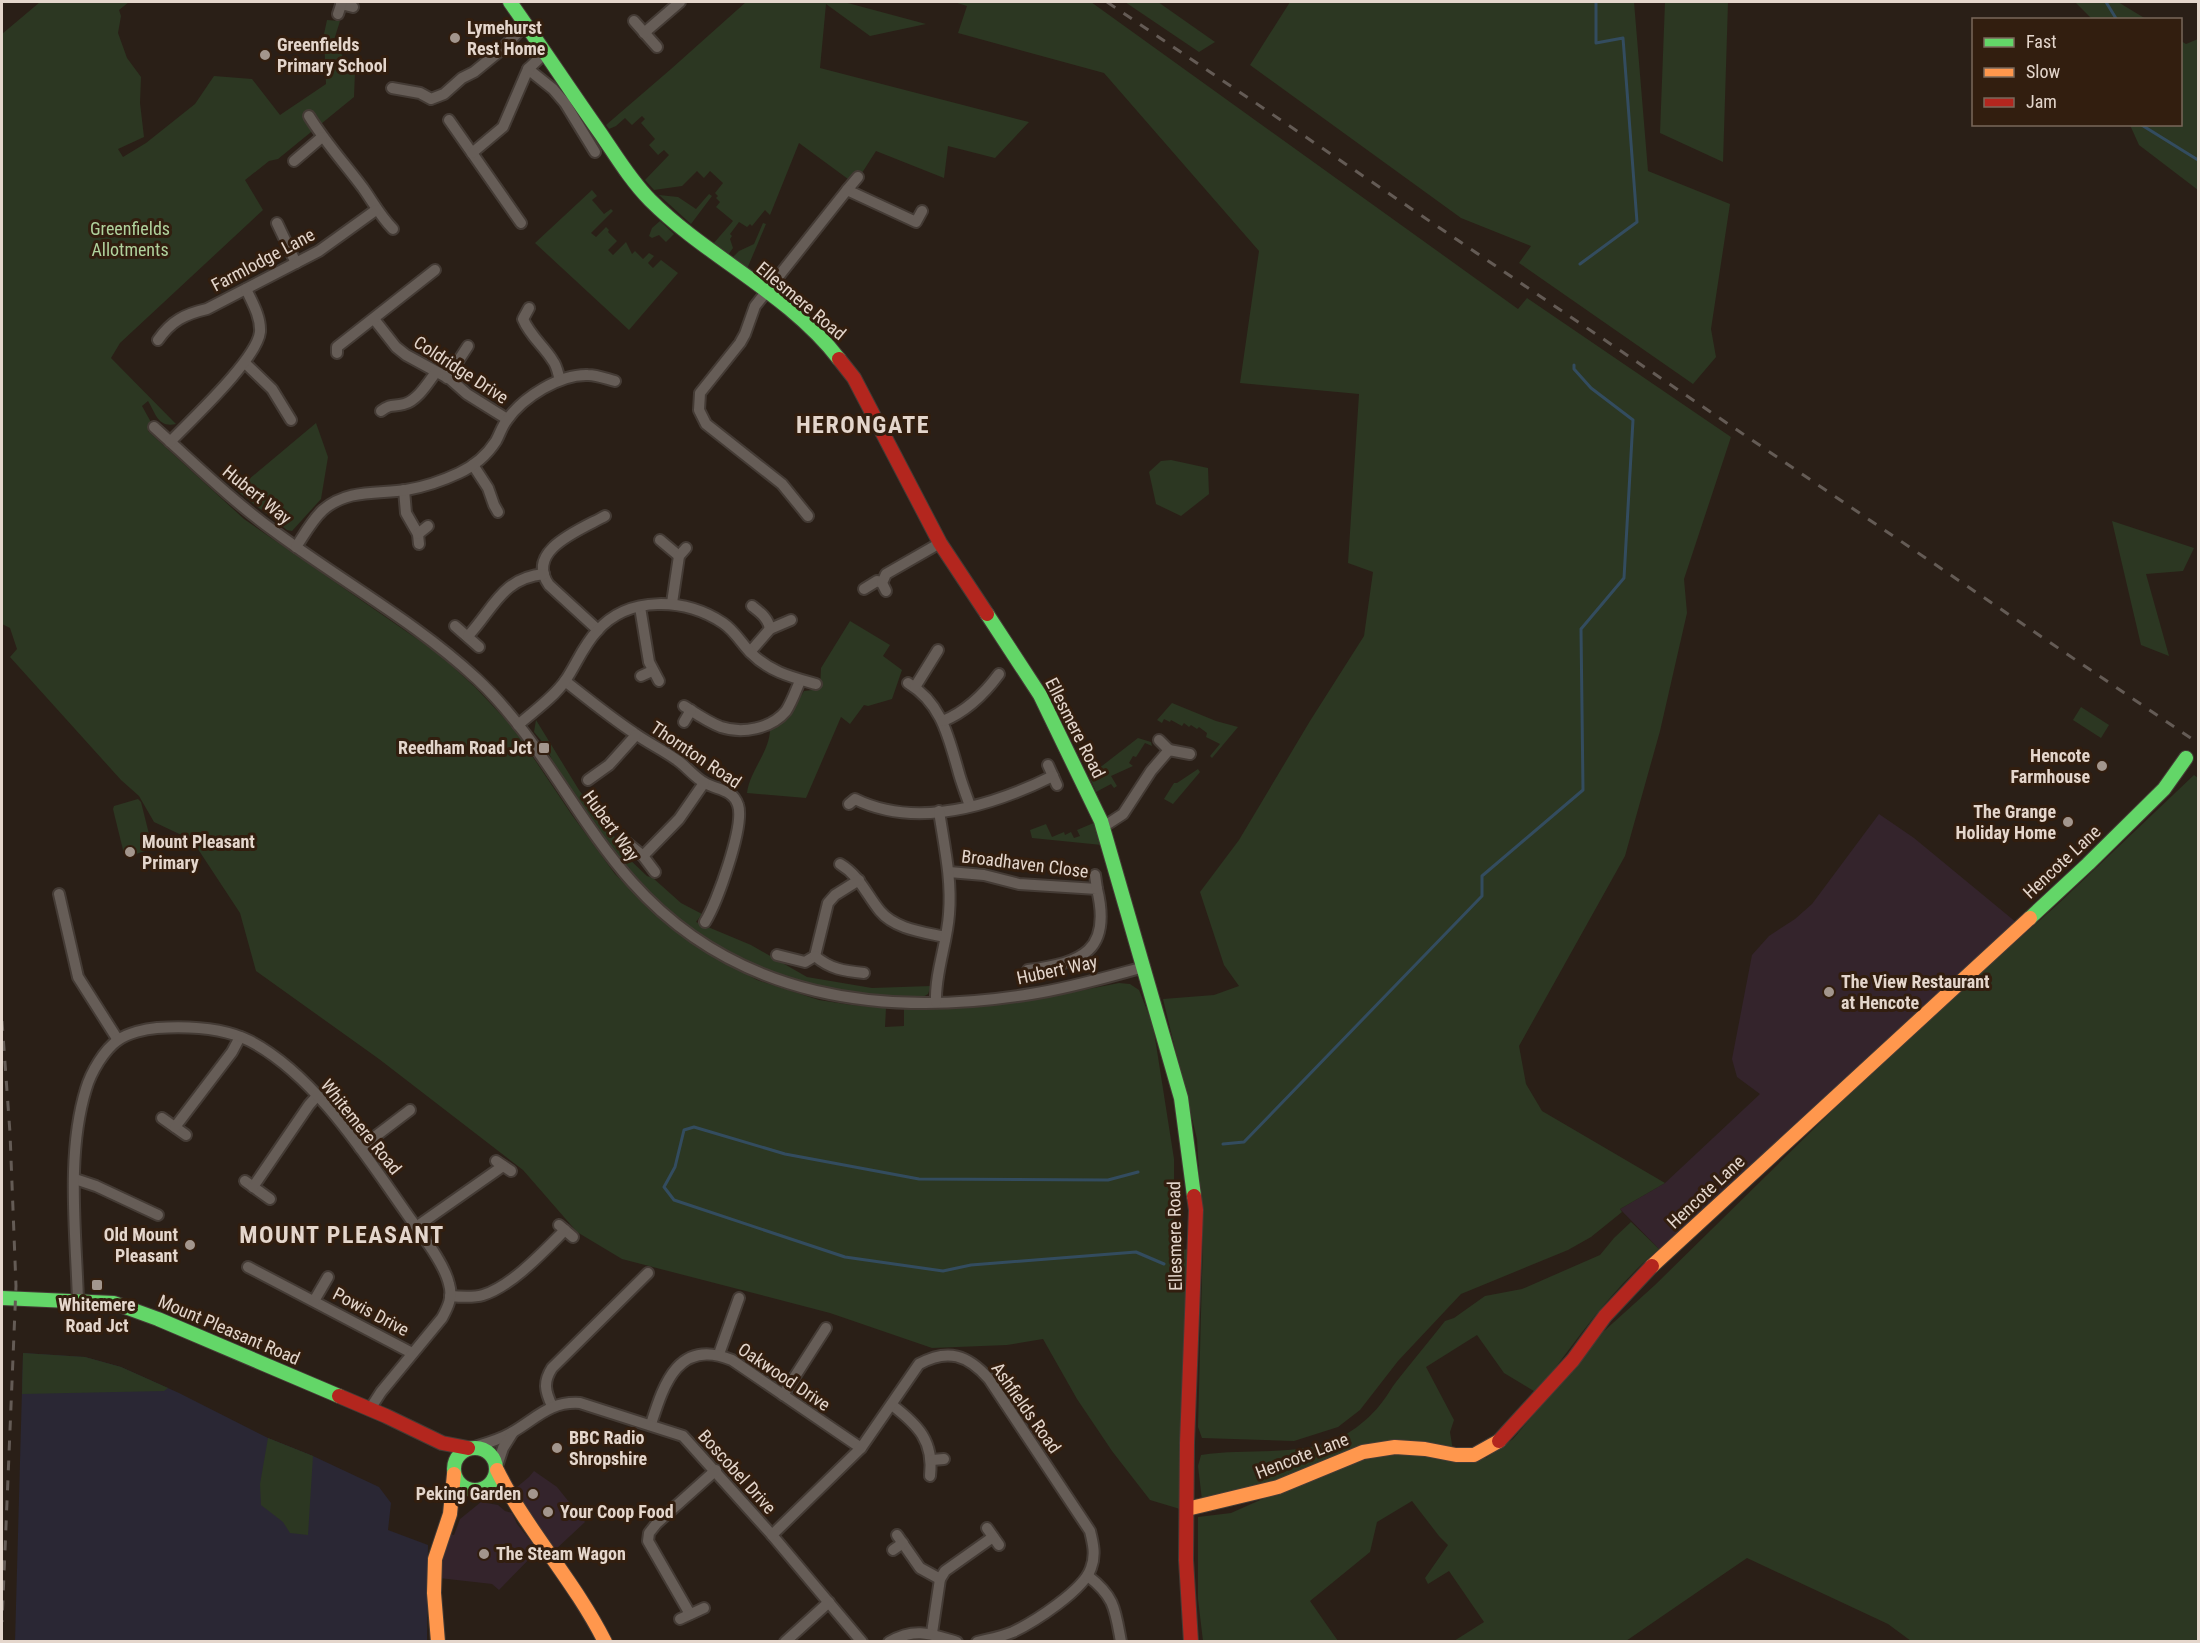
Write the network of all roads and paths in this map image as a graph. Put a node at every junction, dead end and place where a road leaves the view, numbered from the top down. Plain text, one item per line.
1 (680, 2) edge
2 (515, 3) edge
3 (340, 6) edge
4 (353, 7) dead end
5 (634, 21) dead end
6 (526, 24) junction
7 (644, 33) junction
8 (657, 47) dead end
9 (545, 52) junction
10 (528, 69) junction
11 (392, 88) dead end
12 (309, 116) dead end
13 (449, 120) dead end
14 (321, 137) junction
15 (595, 152) dead end
16 (472, 153) junction
17 (294, 160) dead end
18 (858, 177) dead end
19 (847, 190) junction
20 (376, 210) junction
21 (922, 211) dead end
22 (277, 223) dead end
23 (521, 223) dead end
24 (393, 229) dead end
25 (296, 263) junction
26 (435, 270) dead end
27 (246, 289) junction
28 (766, 293) junction
29 (529, 308) dead end
30 (374, 319) junction
31 (159, 333) dead end
32 (468, 346) dead end
33 (337, 353) dead end
34 (245, 363) junction
35 (435, 372) junction
36 (447, 378) junction
37 (560, 380) junction
38 (609, 383) dead end
39 (386, 403) dead end
40 (507, 419) junction
41 (291, 420) dead end
42 (154, 427) dead end
43 (170, 442) junction
44 (473, 465) junction
45 (404, 490) junction
46 (493, 509) dead end
47 (605, 516) dead end
48 (808, 516) dead end
49 (428, 526) dead end
50 (660, 540) dead end
51 (940, 543) junction
52 (296, 547) junction
53 (544, 573) junction
54 (864, 589) dead end
55 (672, 603) junction
56 (752, 606) dead end
57 (640, 607) junction
58 (791, 620) dead end
59 (455, 626) dead end
60 (770, 629) junction
61 (598, 630) junction
62 (468, 636) junction
63 (479, 647) dead end
64 (938, 650) dead end
65 (750, 652) junction
66 (652, 671) junction
67 (641, 676) dead end
68 (1000, 679) dead end
69 (565, 681) junction
70 (659, 681) dead end
71 (800, 681) junction
72 (816, 684) dead end
73 (943, 721) junction
74 (684, 722) dead end
75 (518, 725) junction
76 (636, 735) junction
77 (1158, 740) dead end
78 (1169, 750) junction
79 (1190, 754) dead end
80 (2186, 758) dead end
81 (1048, 765) dead end
82 (588, 780) dead end
83 (704, 783) junction
84 (849, 804) dead end
85 (970, 806) junction
86 (939, 811) junction
87 (1103, 827) junction
88 (627, 843) dead end
89 (643, 856) junction
90 (840, 864) dead end
91 (655, 872) dead end
92 (949, 872) junction
93 (1095, 875) dead end
94 (859, 880) junction
95 (1097, 890) junction
96 (59, 894) dead end
97 (705, 922) dead end
98 (945, 937) junction
99 (777, 955) dead end
100 (815, 956) junction
101 (1144, 967) junction
102 (1028, 970) dead end
103 (864, 973) dead end
104 (936, 1002) junction
105 (240, 1037) junction
106 (118, 1040) junction
107 (317, 1096) junction
108 (411, 1110) dead end
109 (162, 1118) dead end
110 (176, 1127) junction
111 (186, 1135) dead end
112 (360, 1148) junction
113 (503, 1166) dead end
114 (75, 1179) junction
115 (270, 1199) dead end
116 (158, 1216) dead end
117 (416, 1227) junction
118 (566, 1231) dead end
119 (248, 1267) dead end
120 (260, 1274) junction
121 (640, 1276) dead end
122 (328, 1278) dead end
123 (254, 1284) dead end
124 (450, 1296) junction
125 (2, 1298) edge
126 (78, 1301) junction
127 (314, 1301) junction
128 (733, 1304) dead end
129 (827, 1328) dead end
130 (412, 1353) junction
131 (719, 1354) junction
132 (783, 1395) junction
133 (892, 1405) junction
134 (552, 1406) junction
135 (370, 1409) junction
136 (651, 1424) junction
137 (514, 1432) junction
138 (431, 1439) junction
139 (470, 1448) junction
140 (861, 1448) junction
141 (944, 1459) dead end
142 (932, 1460) junction
143 (497, 1468) junction
144 (716, 1470) junction
145 (454, 1473) junction
146 (930, 1476) dead end
147 (478, 1490) junction
148 (514, 1504) junction
149 (1187, 1509) junction
150 (450, 1514) junction
151 (772, 1535) junction
152 (993, 1537) dead end
153 (893, 1550) dead end
154 (1088, 1576) junction
155 (940, 1579) junction
156 (830, 1602) junction
157 (704, 1608) dead end
158 (932, 1633) junction
159 (438, 1641) edge
160 (605, 1641) edge
161 (785, 1641) edge
162 (862, 1641) edge
163 (889, 1641) edge
164 (957, 1641) edge
165 (977, 1641) edge
166 (1121, 1641) edge
167 (1191, 1641) edge

1 - 7 street
2 - 6 street, Ellesmere Road
3 - 4 street
5 - 7 street
6 - 9 street, Ellesmere Road
6 - 11 street
7 - 8 street
9 - 10 street
9 - 28 street, Ellesmere Road
10 - 15 street
10 - 16 street
12 - 14 street
13 - 16 street
14 - 17 street
14 - 20 street
16 - 23 street
18 - 19 street
19 - 21 street
19 - 28 street
20 - 24 street
20 - 25 street, Farmlodge Lane
22 - 25 street
25 - 27 street, Farmlodge Lane
26 - 30 street
27 - 31 street, Farmlodge Lane
27 - 34 street
28 - 48 street
28 - 51 street, Ellesmere Road
29 - 37 street
30 - 33 street
30 - 35 street, Coldridge Drive
32 - 36 street
34 - 41 street
34 - 43 street
35 - 36 street, Coldridge Drive
35 - 39 street
36 - 40 street, Coldridge Drive
37 - 38 street
37 - 40 street
40 - 44 street
42 - 43 street, Hubert Way
43 - 52 street, Hubert Way
44 - 45 street
44 - 46 street
45 - 49 street
45 - 52 street
47 - 53 street
50 - 55 street
51 - 54 street
51 - 87 street, Ellesmere Road
52 - 75 street, Hubert Way
53 - 61 street
53 - 62 street
55 - 57 street
55 - 65 street
56 - 60 street
57 - 61 street
57 - 66 street
58 - 60 street
59 - 62 street
60 - 65 street
61 - 69 street
62 - 63 street
64 - 73 street
65 - 71 street
66 - 67 street
66 - 70 street
68 - 73 street
69 - 75 street
69 - 76 street, Thornton Road
71 - 72 street
71 - 74 street
73 - 85 street
75 - 104 street, Hubert Way
76 - 82 street
76 - 83 street, Thornton Road
77 - 78 street
78 - 79 street
78 - 87 street
80 - 149 street, Hencote Lane
81 - 85 street
83 - 89 street
83 - 97 street, Thornton Road
84 - 86 street
85 - 86 street
86 - 92 street
87 - 101 street, Ellesmere Road
88 - 89 street
89 - 91 street
90 - 94 street
92 - 95 street, Broadhaven Close
92 - 98 street
93 - 95 street, Broadhaven Close
94 - 98 street
94 - 100 street
95 - 102 street, Broadhaven Close
96 - 106 street
98 - 104 street
99 - 100 street
100 - 103 street
101 - 104 street, Hubert Way
101 - 149 street, Ellesmere Road
105 - 106 street, Whitemere Road
105 - 107 street, Whitemere Road
105 - 110 street
106 - 114 street
107 - 112 street, Whitemere Road
107 - 115 street
108 - 112 street
109 - 110 street
110 - 111 street
112 - 117 street, Whitemere Road
113 - 117 street
114 - 116 street
114 - 126 street
117 - 124 street, Whitemere Road
118 - 124 street
119 - 120 street, Powis Drive
120 - 123 street
120 - 127 street, Powis Drive
121 - 134 street
122 - 127 street, Powis Drive
124 - 130 street
125 - 126 street, Mount Pleasant Road
126 - 135 street, Mount Pleasant Road
127 - 130 street, Powis Drive
128 - 131 street
129 - 132 street
130 - 135 street
131 - 132 street, Oakwood Drive
131 - 136 street, Oakwood Drive
132 - 140 street, Oakwood Drive
133 - 140 street, Ashfields Road
133 - 142 street
133 - 154 street, Ashfields Road
134 - 136 street, Boscobel Drive
134 - 137 street, Boscobel Drive
135 - 138 street, Mount Pleasant Road
136 - 144 street, Boscobel Drive
137 - 139 street, Boscobel Drive
137 - 143 street, Boscobel Drive
138 - 139 street, Mount Pleasant Road
138 - 145 street, Mount Pleasant Road
139 - 143 street, Mount Pleasant Road
139 - 145 street
140 - 151 street, Ashfields Road
141 - 142 street
142 - 146 street
143 - 147 street
143 - 148 street, Mount Pleasant Road
144 - 151 street, Boscobel Drive
144 - 157 street
145 - 147 street, Mount Pleasant Road
145 - 150 street
147 - 148 street, Mount Pleasant Road
147 - 150 street
148 - 160 street, Mount Pleasant Road
149 - 167 street, Ellesmere Road
150 - 159 street
151 - 156 street, Boscobel Drive
152 - 155 street
153 - 155 street
154 - 165 street
154 - 166 street
155 - 158 street
156 - 161 street
156 - 162 street, Boscobel Drive
158 - 163 street
158 - 164 street

